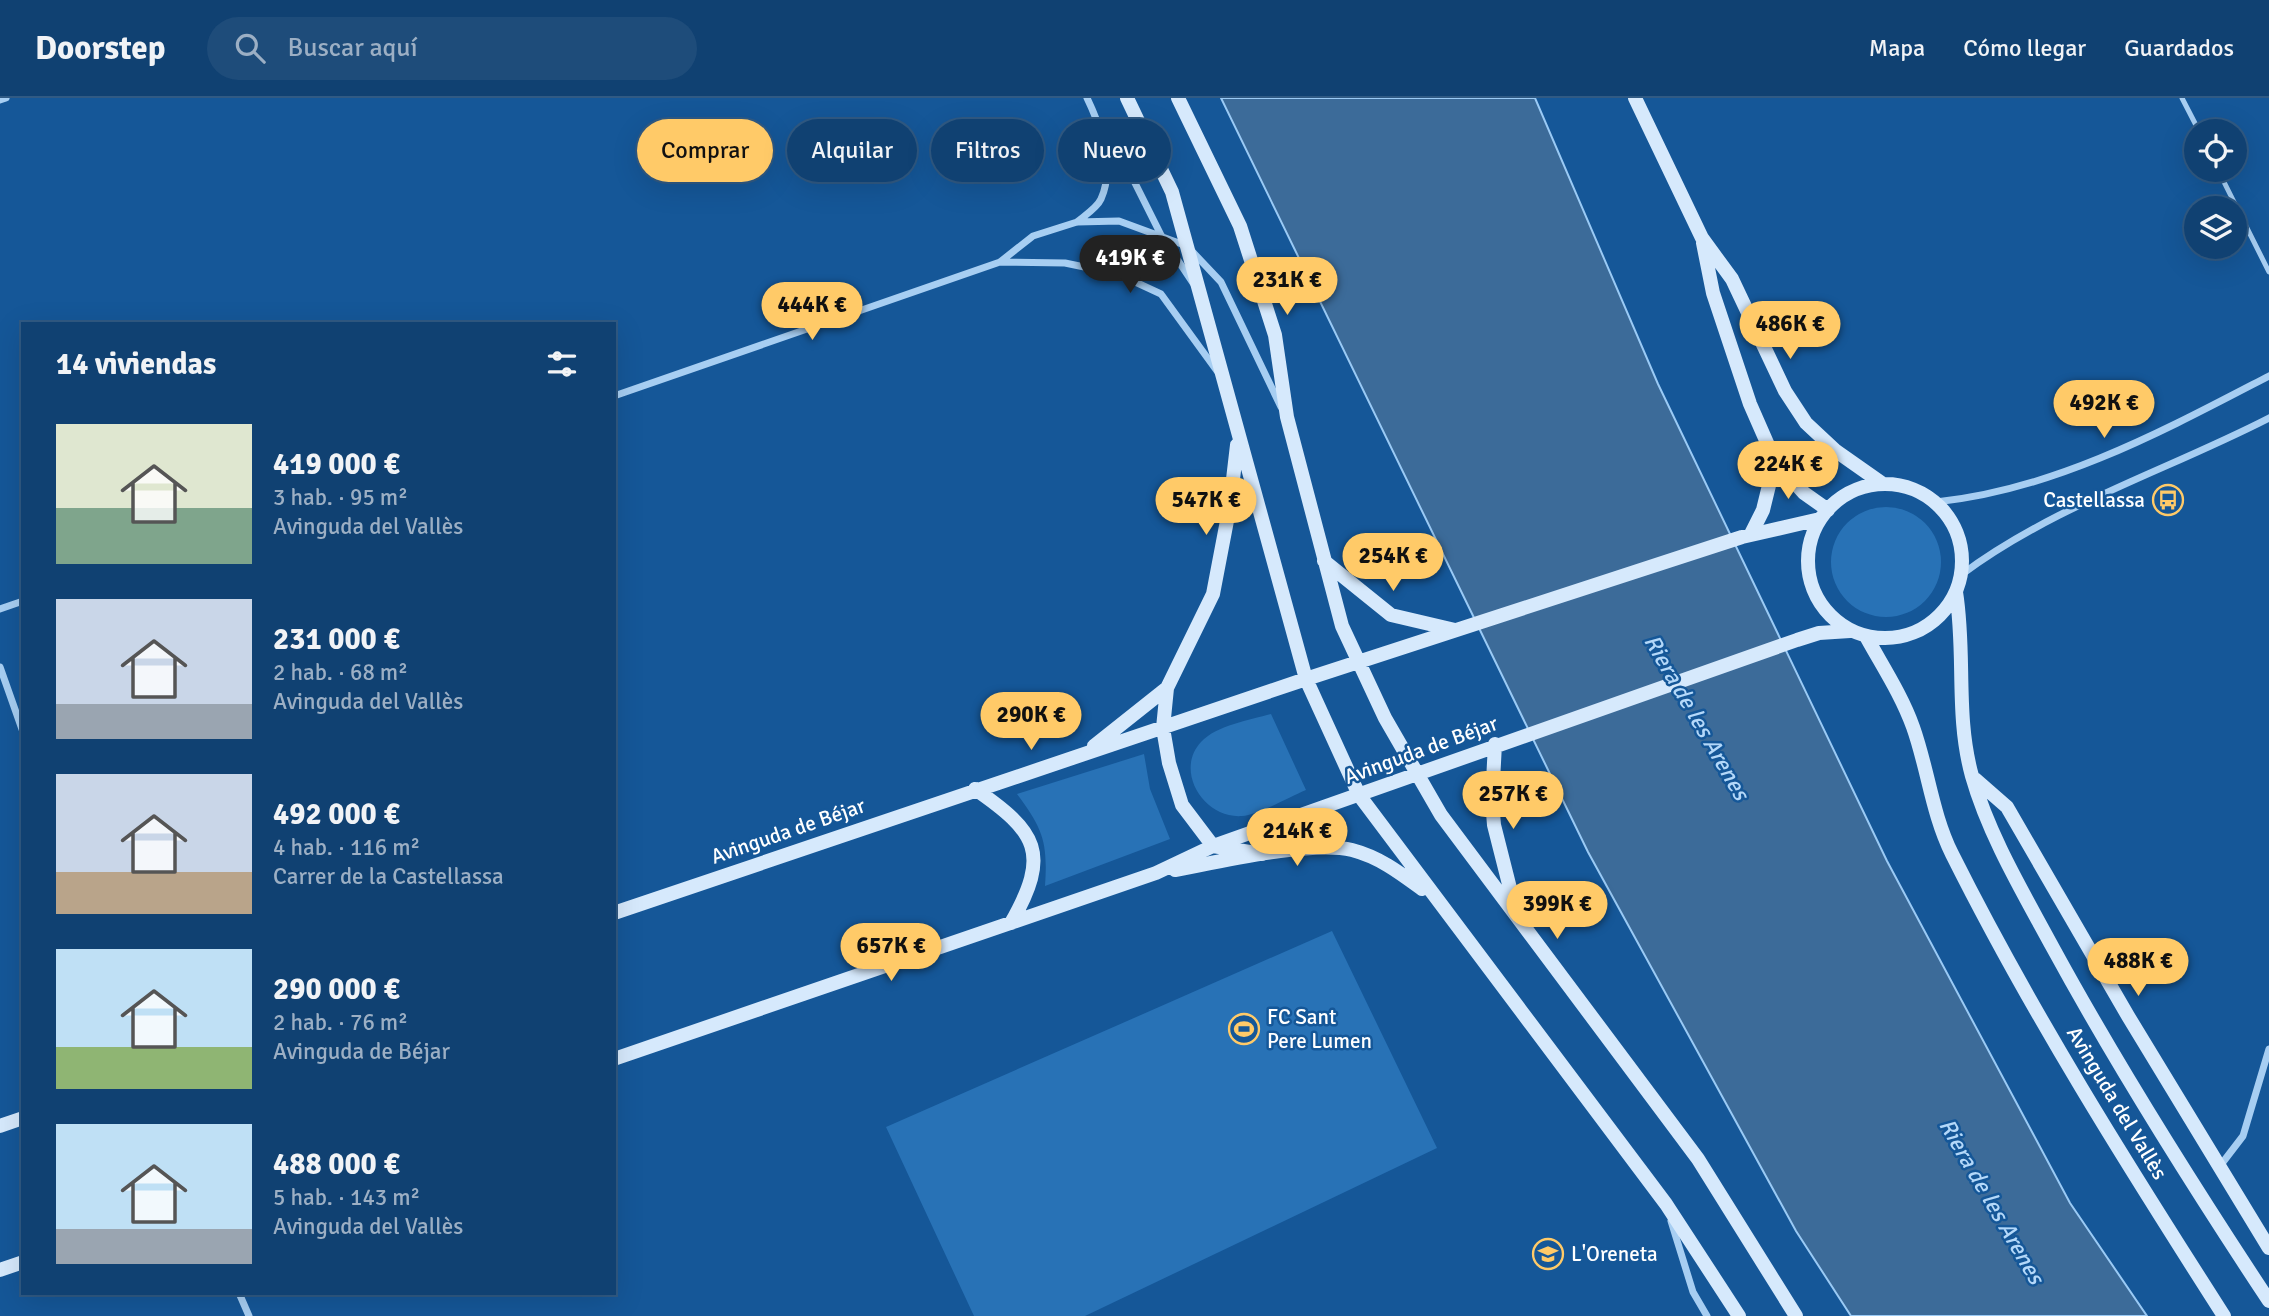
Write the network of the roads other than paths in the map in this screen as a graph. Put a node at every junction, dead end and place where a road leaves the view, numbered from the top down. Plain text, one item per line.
1 (6, 98) edge
2 (1087, 98) edge
3 (1126, 98) edge
4 (1178, 98) edge
5 (1635, 98) edge
6 (2182, 98) edge
7 (0, 100) edge
8 (1097, 119) edge
9 (2193, 119) edge
10 (1106, 182) edge
11 (1134, 182) edge
12 (2224, 182) edge
13 (1077, 222) junction
14 (1161, 235) junction
15 (1702, 238) junction
16 (1188, 246) junction
17 (1000, 262) junction
18 (2269, 272) edge
19 (1199, 294) junction
20 (2269, 376) edge
21 (1227, 386) junction
22 (616, 395) edge
23 (1287, 417) junction
24 (2269, 418) edge
25 (1238, 436) junction
26 (1775, 461) junction
27 (1883, 484) junction
28 (1936, 502) junction
29 (1824, 514) junction
30 (1746, 536) junction
31 (1323, 561) junction
32 (1961, 575) junction
33 (1956, 592) junction
34 (21, 602) edge
35 (0, 609) edge
36 (1460, 631) junction
37 (1850, 631) junction
38 (1867, 638) junction
39 (1358, 663) junction
40 (0, 667) edge
41 (1306, 679) junction
42 (1167, 688) junction
43 (21, 726) edge
44 (1163, 728) junction
45 (1495, 744) junction
46 (1085, 753) junction
47 (1415, 774) junction
48 (1972, 777) junction
49 (975, 789) junction
50 (1359, 795) junction
51 (1213, 846) junction
52 (1262, 855) junction
53 (1156, 873) junction
54 (1434, 898) junction
55 (616, 912) edge
56 (1519, 919) junction
57 (1011, 923) junction
58 (2269, 1049) edge
59 (616, 1058) edge
60 (21, 1119) edge
61 (0, 1126) edge
62 (2219, 1167) junction
63 (1666, 1204) junction
64 (2269, 1248) edge
65 (21, 1263) edge
66 (0, 1270) edge
67 (240, 1295) edge
68 (2269, 1301) edge
69 (250, 1316) edge
70 (1707, 1316) edge
71 (1738, 1316) edge
72 (1796, 1316) edge
73 (2224, 1316) edge

1 - 7 street
2 - 8 street
3 - 16 main road
4 - 23 main road
5 - 15 main road
6 - 9 lane
10 - 13 street
11 - 14 street
12 - 18 lane
13 - 14 street
13 - 17 street
14 - 16 street
14 - 19 street
15 - 26 main road
15 - 27 main road
16 - 19 main road
16 - 23 street
17 - 21 street
17 - 22 street
19 - 21 main road
20 - 28 street
21 - 25 main road
23 - 31 main road
24 - 32 street
25 - 41 main road
25 - 42 main road
26 - 29 main road
26 - 30 main road
27 - 28 main road
27 - 29 main road
28 - 32 main road
29 - 30 main road, Avinguda de Béjar
29 - 37 main road
30 - 36 main road, Avinguda de Béjar
31 - 36 main road
31 - 39 main road
32 - 33 main road
33 - 38 main road
33 - 48 main road, Avinguda del Vallès
34 - 35 street
36 - 39 main road, Avinguda de Béjar
37 - 38 main road
37 - 45 main road, Avinguda de Béjar
38 - 73 main road, Avinguda del Vallès
39 - 41 main road, Avinguda de Béjar
39 - 47 main road
40 - 43 street
41 - 44 main road, Avinguda de Béjar
41 - 50 main road
42 - 44 main road
42 - 46 main road
44 - 46 main road, Avinguda de Béjar
44 - 51 main road
45 - 47 main road, Avinguda de Béjar
45 - 56 main road
46 - 49 main road, Avinguda de Béjar
47 - 50 main road, Avinguda de Béjar
47 - 56 main road
48 - 62 main road
48 - 68 main road, Avinguda del Vallès
49 - 55 main road, Avinguda de Béjar
49 - 57 main road
50 - 51 main road, Avinguda de Béjar
50 - 54 main road
51 - 52 main road
51 - 53 main road, Avinguda de Béjar
52 - 53 main road
52 - 54 main road
53 - 57 main road, Avinguda de Béjar
54 - 63 main road
56 - 72 main road
57 - 59 main road, Avinguda de Béjar
58 - 62 street
60 - 61 main road
62 - 64 main road
63 - 70 street
63 - 71 main road
65 - 66 main road
67 - 69 street

